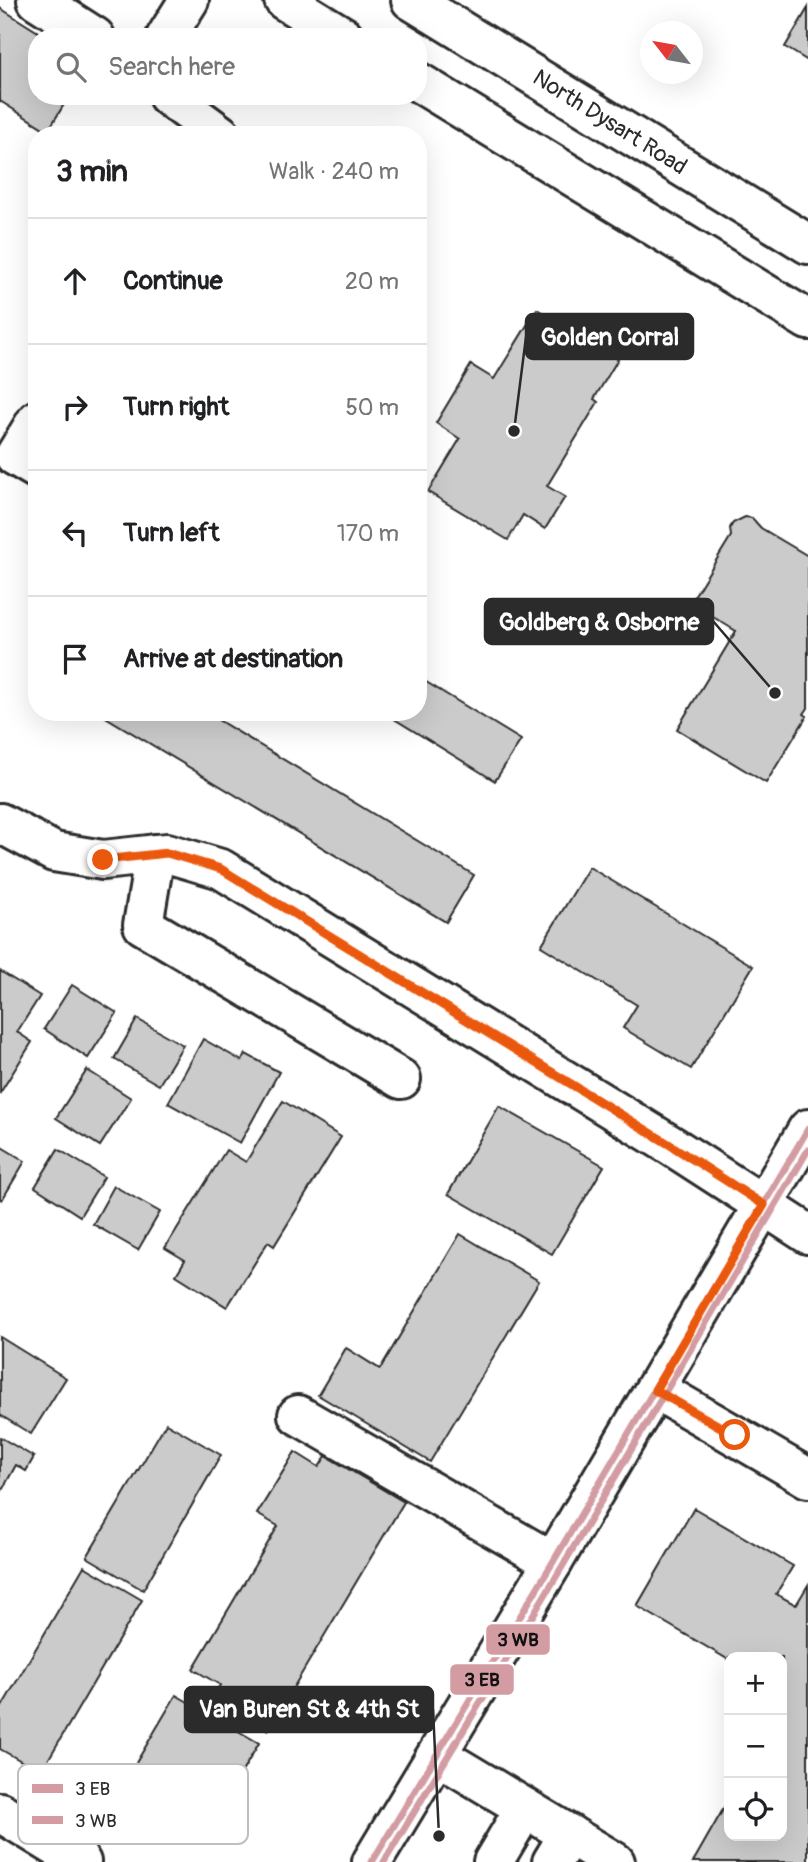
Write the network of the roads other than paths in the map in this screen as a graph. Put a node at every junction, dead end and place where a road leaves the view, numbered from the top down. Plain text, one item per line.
1 (37, 0) edge
2 (188, 0) edge
3 (284, 0) edge
4 (411, 0) edge
5 (80, 28) edge
6 (171, 28) edge
7 (329, 28) edge
8 (427, 87) edge
9 (179, 105) edge
10 (206, 126) edge
11 (808, 244) edge
12 (808, 320) edge
13 (0, 823) edge
14 (155, 854) junction
15 (401, 1079) dead end
16 (808, 1129) edge
17 (764, 1205) junction
18 (808, 1234) edge
19 (655, 1390) junction
20 (298, 1415) dead end
21 (808, 1478) edge
22 (553, 1562) junction
23 (437, 1755) junction
24 (525, 1808) junction
25 (0, 1812) edge
26 (18, 1823) edge
27 (52, 1844) edge
28 (560, 1848) edge
29 (81, 1862) edge
30 (372, 1862) edge
31 (493, 1862) edge
32 (615, 1862) edge

1 - 5 main road
2 - 6 main road
3 - 7 main road
4 - 11 main road, North Dysart Road
8 - 12 main road
9 - 10 main road
13 - 14 main road
14 - 15 main road
14 - 17 main road
16 - 17 main road
17 - 18 main road
17 - 19 main road
19 - 21 main road
19 - 22 main road
20 - 22 main road
22 - 23 main road
23 - 24 main road
23 - 30 main road
24 - 28 main road
24 - 31 main road
25 - 26 main road
27 - 29 main road
28 - 32 main road

